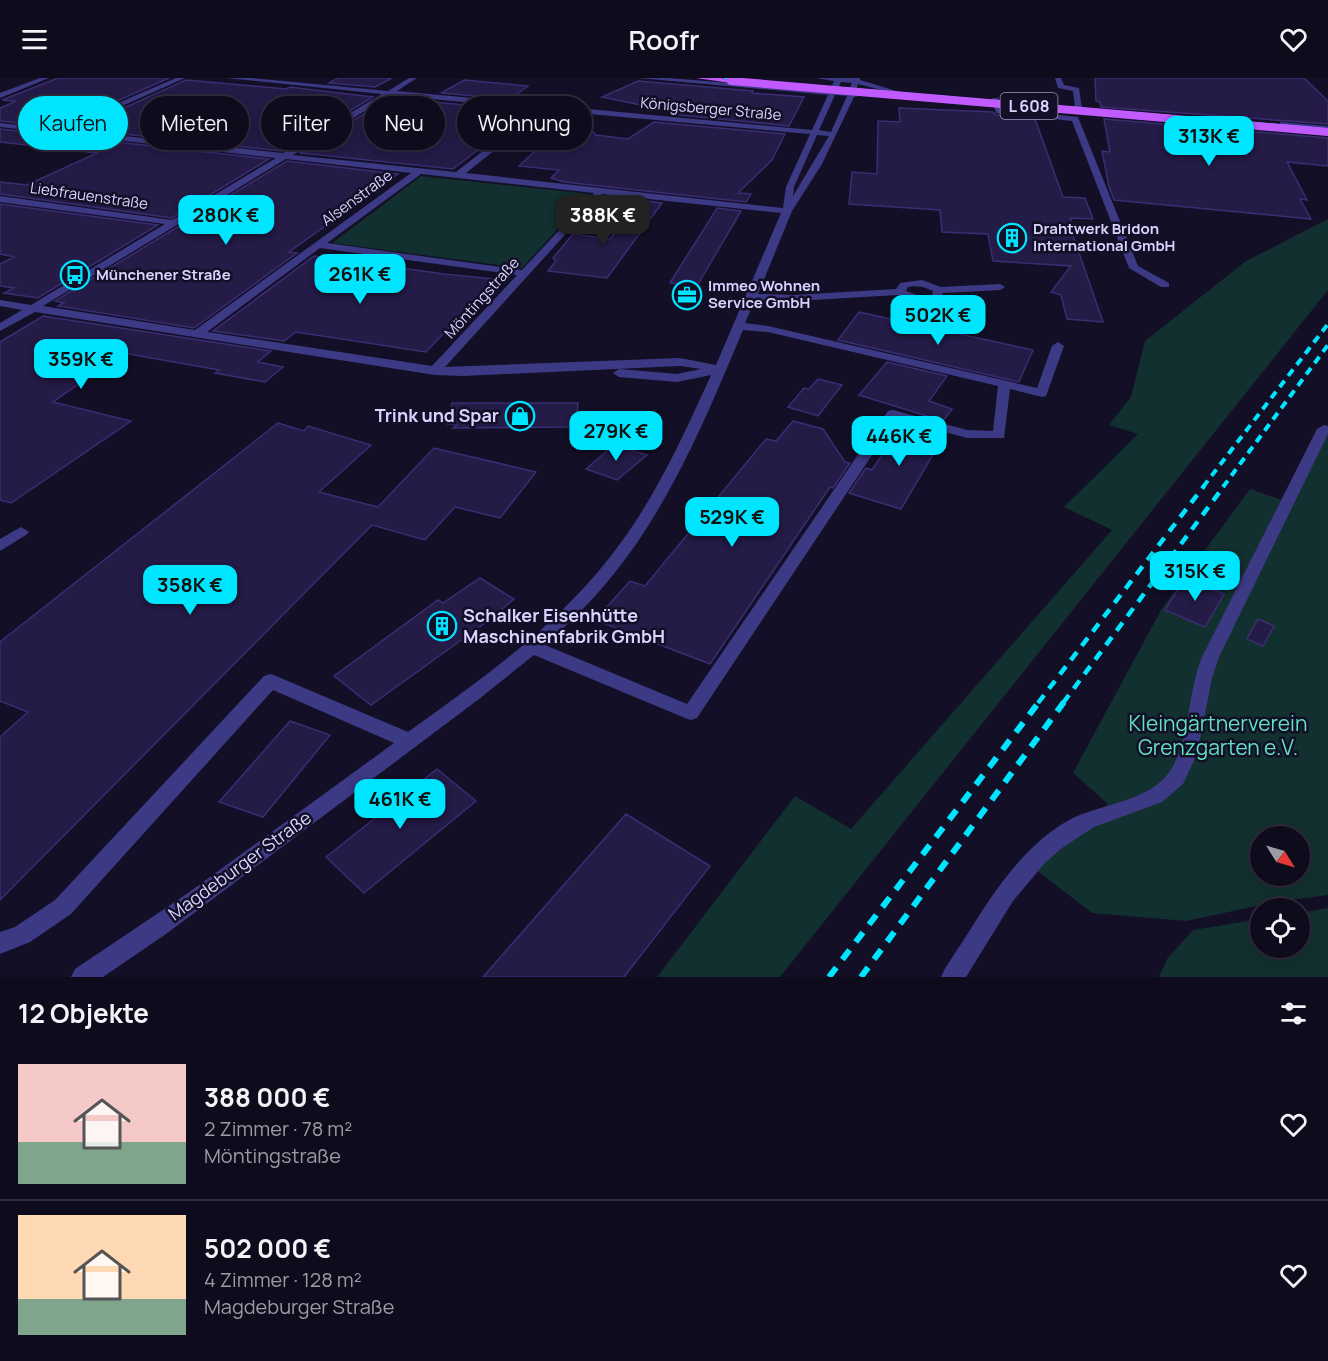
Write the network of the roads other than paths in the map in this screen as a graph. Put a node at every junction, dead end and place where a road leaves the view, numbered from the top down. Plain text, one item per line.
1 (46, 78) edge
2 (182, 78) edge
3 (229, 78) edge
4 (302, 78) edge
5 (414, 78) edge
6 (640, 78) edge
7 (699, 78) edge
8 (770, 78) edge
9 (819, 78) edge
10 (1058, 78) edge
11 (839, 79) edge
12 (856, 79) edge
13 (291, 84) junction
14 (896, 92) junction
15 (390, 93) junction
16 (831, 95) junction
17 (0, 96) edge
18 (850, 96) junction
19 (457, 99) edge
20 (994, 100) junction
21 (128, 101) edge
22 (1079, 107) junction
23 (592, 112) edge
24 (0, 125) edge
25 (18, 127) edge
26 (1328, 128) edge
27 (815, 133) junction
28 (832, 134) junction
29 (128, 139) edge
30 (490, 150) edge
31 (284, 156) junction
32 (419, 171) junction
33 (457, 176) junction
34 (599, 192) junction
35 (0, 199) edge
36 (787, 211) junction
37 (175, 223) junction
38 (318, 245) junction
39 (525, 273) junction
40 (1165, 285) dead end
41 (1000, 287) dead end
42 (939, 290) junction
43 (900, 292) junction
44 (750, 297) junction
45 (0, 303) edge
46 (33, 308) junction
47 (738, 326) junction
48 (0, 328) edge
49 (197, 334) junction
50 (1058, 346) dead end
51 (720, 369) junction
52 (435, 371) junction
53 (1004, 385) junction
54 (1324, 429) dead end
55 (21, 532) dead end
56 (0, 546) edge
57 (532, 647) junction
58 (409, 741) junction
59 (0, 943) edge
60 (83, 977) edge
61 (953, 977) edge

1 - 17 street
2 - 21 street
3 - 13 street, Königsberger Straße
4 - 13 street
5 - 15 street
6 - 16 street
7 - 26 main road, L 608, bridge
8 - 26 main road, L 608
9 - 11 street
10 - 22 street
11 - 12 street
11 - 16 street, Magdeburger Straße
12 - 14 street
12 - 18 street, Magdeburger Straße
13 - 15 street, Königsberger Straße
14 - 18 street
14 - 20 street
15 - 19 street, Königsberger Straße
15 - 31 street
16 - 18 street
16 - 27 street, Magdeburger Straße
18 - 28 street, Magdeburger Straße
20 - 22 street
20 - 40 street
22 - 26 street
23 - 27 street, Königsberger Straße
24 - 25 street
27 - 28 street, Königsberger Straße
27 - 36 street, Magdeburger Straße
28 - 36 street, Magdeburger Straße
29 - 31 street
30 - 33 street
31 - 32 street
31 - 37 street
32 - 33 street
32 - 38 street, Alsenstraße
33 - 34 street
34 - 36 street
34 - 39 street, Möntingstraße
35 - 37 street, Liebfrauenstraße
36 - 44 street, Magdeburger Straße
37 - 46 street
38 - 39 street
38 - 49 street, Alsenstraße
39 - 52 street, Möntingstraße
41 - 42 street
42 - 43 street
42 - 43 street
43 - 44 street
44 - 47 street, Magdeburger Straße
45 - 46 street
46 - 48 street
46 - 49 street
47 - 51 street, Magdeburger Straße
47 - 53 street
49 - 52 street
50 - 53 street
51 - 52 street
51 - 57 street, Magdeburger Straße
53 - 57 street
54 - 61 street
55 - 56 street
57 - 58 street, Magdeburger Straße
58 - 59 street
58 - 60 street, Magdeburger Straße

